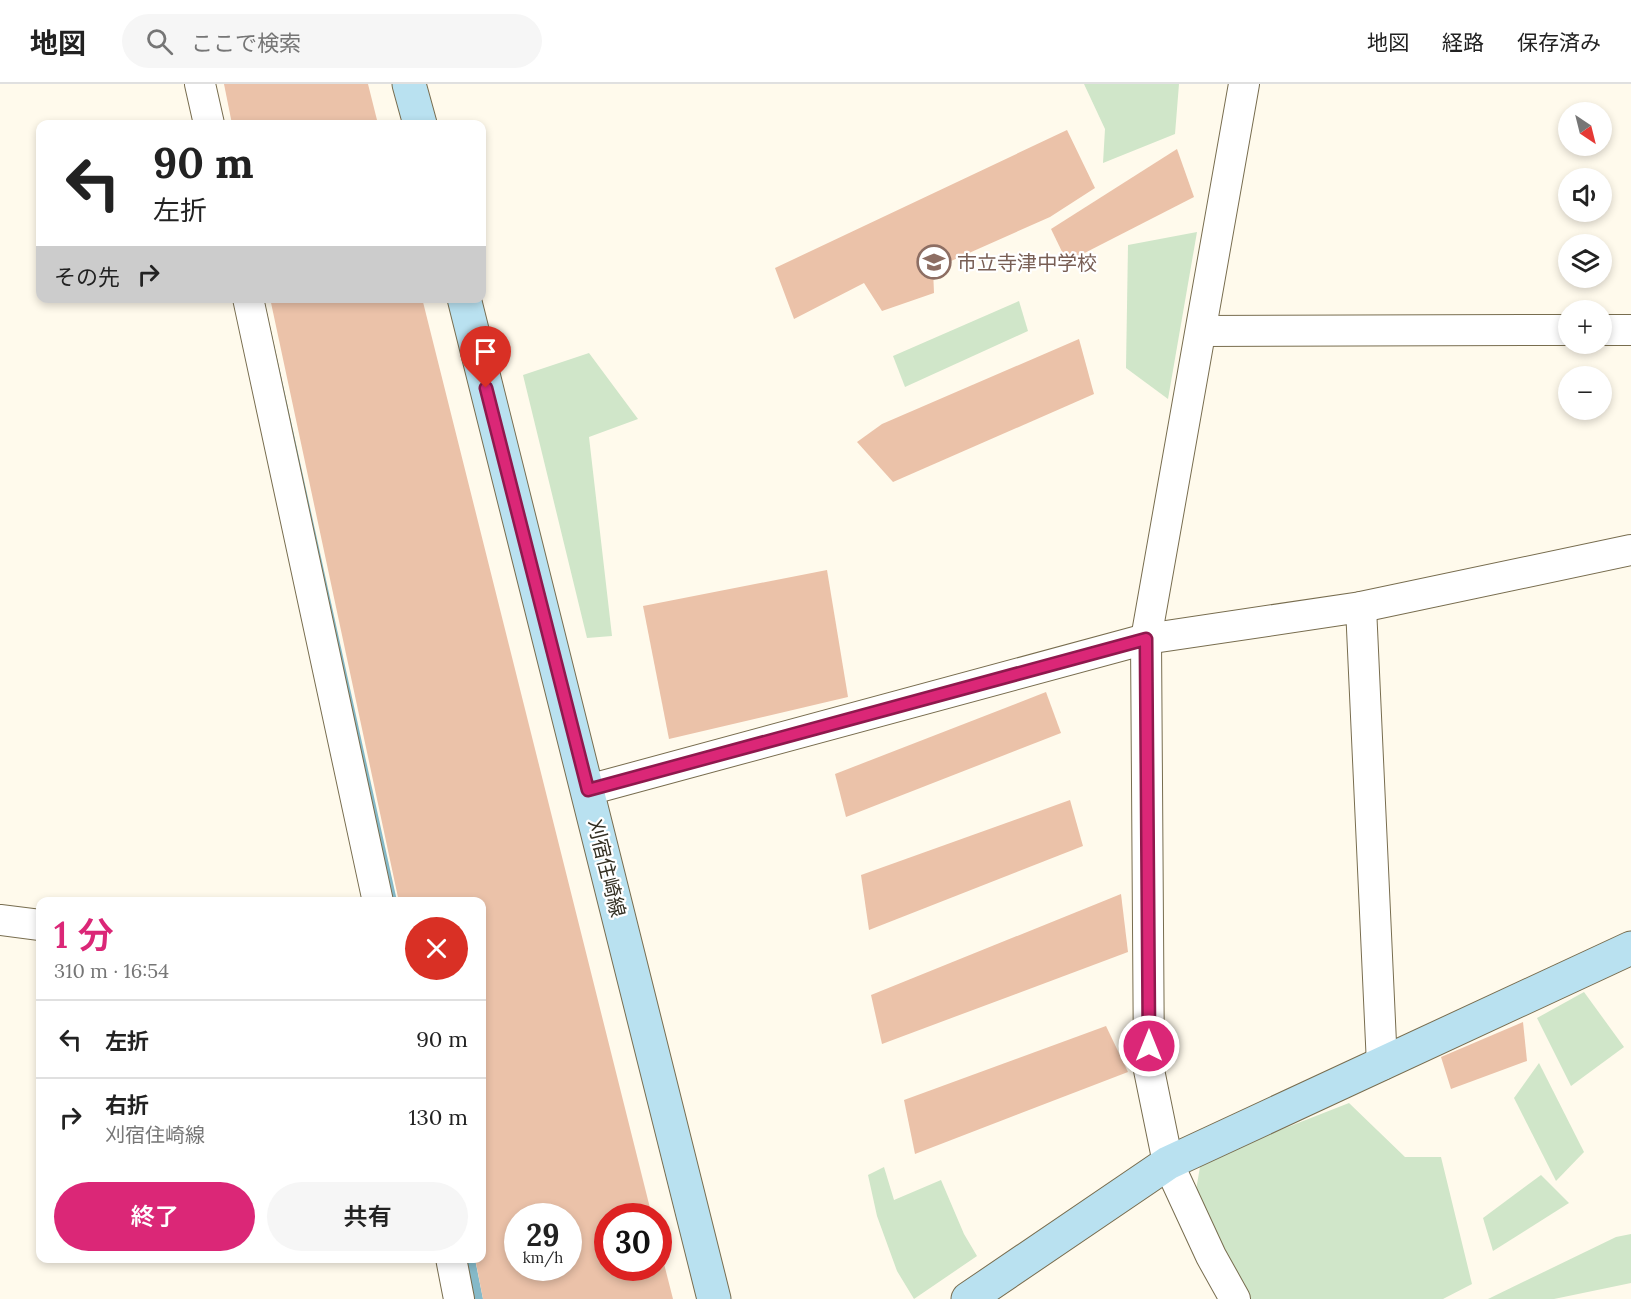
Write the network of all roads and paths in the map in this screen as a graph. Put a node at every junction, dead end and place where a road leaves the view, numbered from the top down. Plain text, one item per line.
1 (200, 84) edge
2 (409, 84) edge
3 (1244, 84) edge
4 (208, 120) edge
5 (419, 120) edge
6 (249, 303) edge
7 (465, 303) edge
8 (1558, 330) edge
9 (1612, 330) edge
10 (1631, 330) edge
11 (1201, 332) junction
12 (1631, 550) edge
13 (1361, 607) junction
14 (1146, 639) junction
15 (588, 790) junction
16 (377, 897) edge
17 (0, 920) edge
18 (36, 924) edge
19 (1631, 948) edge
20 (1382, 1065) junction
21 (1168, 1163) junction
22 (452, 1263) edge
23 (459, 1299) edge
24 (714, 1299) edge
25 (968, 1299) edge
26 (1235, 1299) edge

1 - 4 street
2 - 5 main road
3 - 11 street
6 - 16 street
7 - 15 main road, 刈宿住崎線
8 - 11 street
9 - 10 street
11 - 14 street
12 - 13 street
13 - 14 street
13 - 20 street
14 - 15 street
14 - 21 street
15 - 24 main road, 刈宿住崎線
17 - 18 street
19 - 20 main road
20 - 21 main road
21 - 25 main road
21 - 26 street
22 - 23 street

